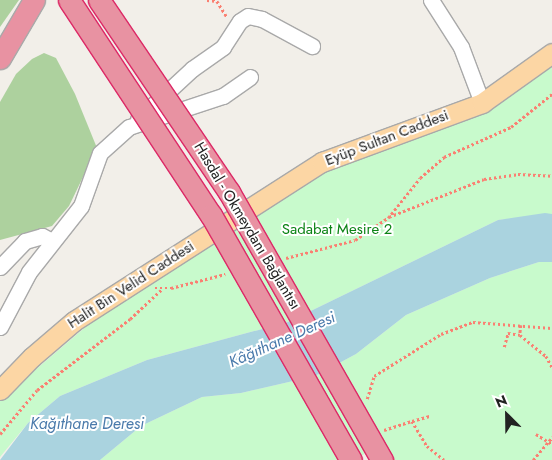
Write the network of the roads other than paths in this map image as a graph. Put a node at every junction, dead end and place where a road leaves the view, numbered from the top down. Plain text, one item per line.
1 (34, 0) edge
2 (69, 0) edge
3 (99, 0) edge
4 (430, 0) edge
5 (312, 46) dead end
6 (552, 53) edge
7 (0, 58) edge
8 (250, 77) dead end
9 (482, 103) junction
10 (129, 127) junction
11 (223, 226) joint
12 (52, 241) junction
13 (0, 267) edge
14 (0, 327) edge
15 (0, 390) edge
16 (351, 460) edge
17 (382, 460) edge

1 - 7 highway
2 - 16 highway, Hasdal - Okmeydanı Bağlantısı, bridge
3 - 17 highway, Hasdal - Okmeydanı Bağlantısı, bridge
4 - 9 street
5 - 10 street
6 - 9 main road, Eyüp Sultan Caddesi
8 - 10 street
9 - 11 main road, Eyüp Sultan Caddesi
10 - 12 street
11 - 15 main road, Halit Bin Velid Caddesi
12 - 13 street
12 - 14 street

